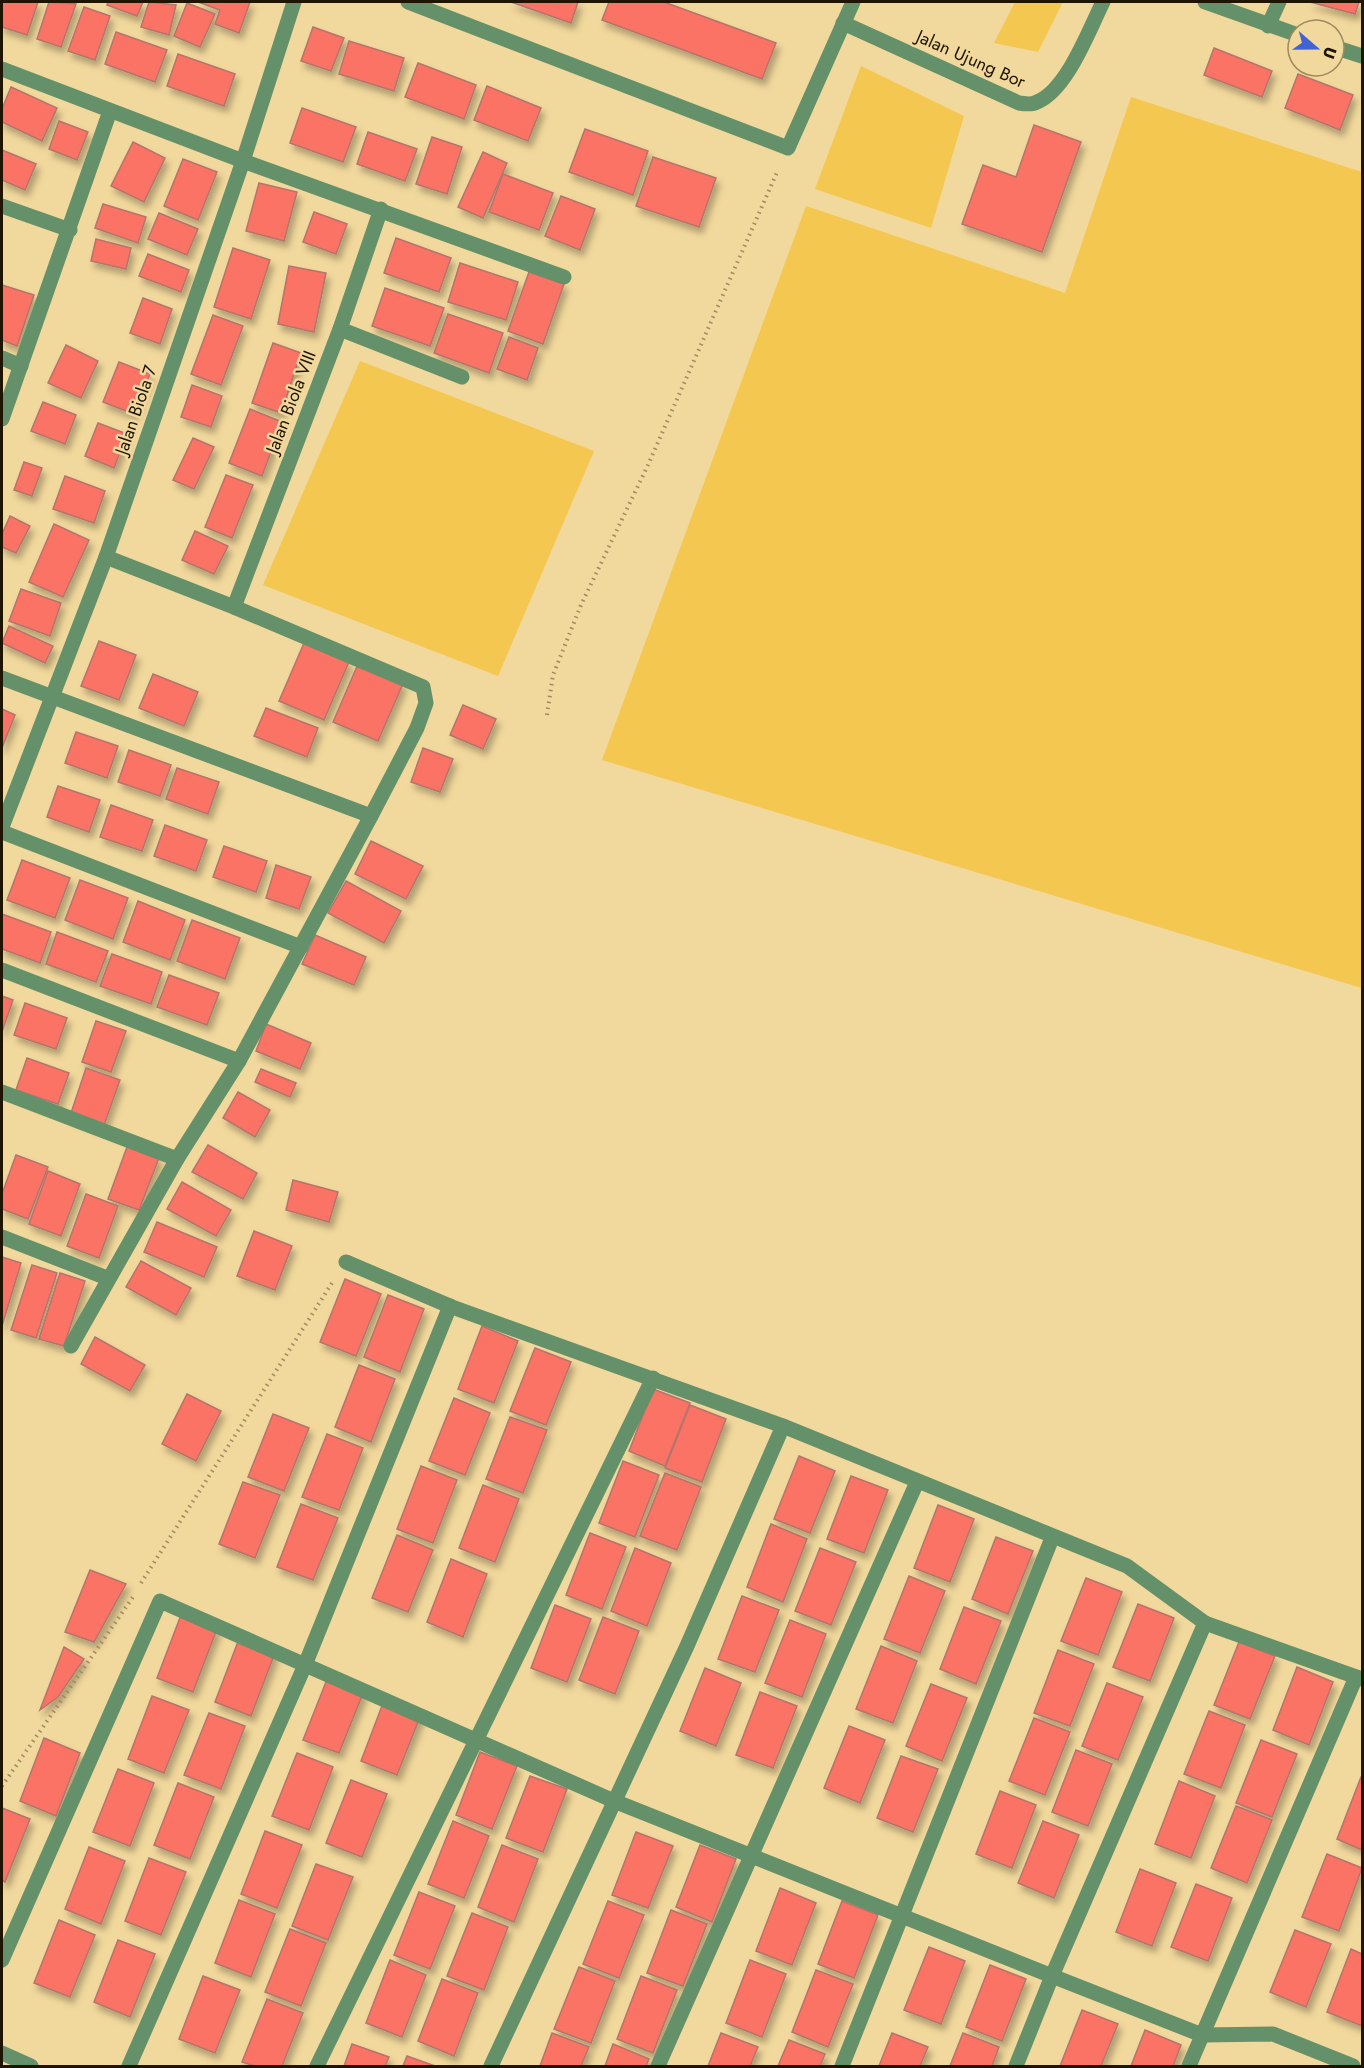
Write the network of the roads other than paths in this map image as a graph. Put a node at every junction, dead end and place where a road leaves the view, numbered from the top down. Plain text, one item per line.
1 (294, 2) edge
2 (408, 2) edge
3 (853, 2) edge
4 (1103, 2) edge
5 (1205, 2) edge
6 (1279, 2) edge
7 (843, 23) junction
8 (1268, 26) junction
9 (1286, 31) edge
10 (1346, 51) edge
11 (1362, 56) edge
12 (2, 69) edge
13 (110, 111) junction
14 (243, 161) junction
15 (2, 206) edge
16 (381, 209) junction
17 (70, 230) junction
18 (564, 277) dead end
19 (340, 329) junction
20 (2, 358) edge
21 (21, 366) junction
22 (462, 377) dead end
23 (2, 419) edge
24 (106, 557) junction
25 (234, 607) junction
26 (2, 678) edge
27 (52, 696) junction
28 (371, 816) junction
29 (2, 827) edge
30 (2, 832) edge
31 (301, 946) junction
32 (2, 970) edge
33 (239, 1061) junction
34 (2, 1092) edge
35 (177, 1159) junction
36 (2, 1237) edge
37 (346, 1262) road end
38 (107, 1278) junction
39 (450, 1306) junction
40 (71, 1346) dead end
41 (653, 1378) junction
42 (783, 1426) junction
43 (917, 1482) junction
44 (1052, 1538) junction
45 (1205, 1623) junction
46 (305, 1665) junction
47 (1359, 1678) edge
48 (478, 1741) junction
49 (614, 1801) junction
50 (752, 1856) junction
51 (903, 1916) junction
52 (2, 1960) edge
53 (1052, 1976) junction
54 (1202, 2035) junction
55 (2, 2053) edge
56 (31, 2067) edge
57 (129, 2067) edge
58 (317, 2067) edge
59 (491, 2067) edge
60 (658, 2067) edge
61 (842, 2067) edge
62 (1016, 2067) edge
63 (1189, 2067) edge
64 (1353, 2067) edge

1 - 14 street, Jalan Biola 7
2 - 7 street
3 - 7 street
4 - 7 street, Jalan Ujung Bor
5 - 8 street
6 - 8 street
8 - 9 street
10 - 11 street
12 - 13 street
13 - 14 street
13 - 17 street
14 - 16 street
14 - 24 street, Jalan Biola 7
15 - 17 street
16 - 18 street
16 - 19 street, Jalan Biola VIII
17 - 21 street
19 - 22 street
19 - 25 street, Jalan Biola VIII
20 - 21 street
21 - 23 street
24 - 25 street
24 - 27 street, Jalan Biola 7
25 - 28 street
26 - 27 street
27 - 28 street
27 - 29 street, Jalan Biola 7
28 - 31 street
30 - 31 street
31 - 33 street
32 - 33 street
33 - 35 street
34 - 35 street
35 - 38 street
36 - 38 street
37 - 39 street
38 - 40 street
39 - 41 street
39 - 46 street
41 - 42 street
41 - 48 street
42 - 43 street
42 - 49 street
43 - 44 street
43 - 50 street
44 - 45 street
44 - 51 street
45 - 47 street
45 - 53 street
46 - 48 street
46 - 52 street
46 - 57 street
47 - 54 street
48 - 49 street
48 - 58 street
49 - 50 street
49 - 59 street
50 - 51 street
50 - 60 street
51 - 53 street
51 - 61 street
53 - 54 street
53 - 62 street
54 - 63 street
54 - 64 street
55 - 56 street

